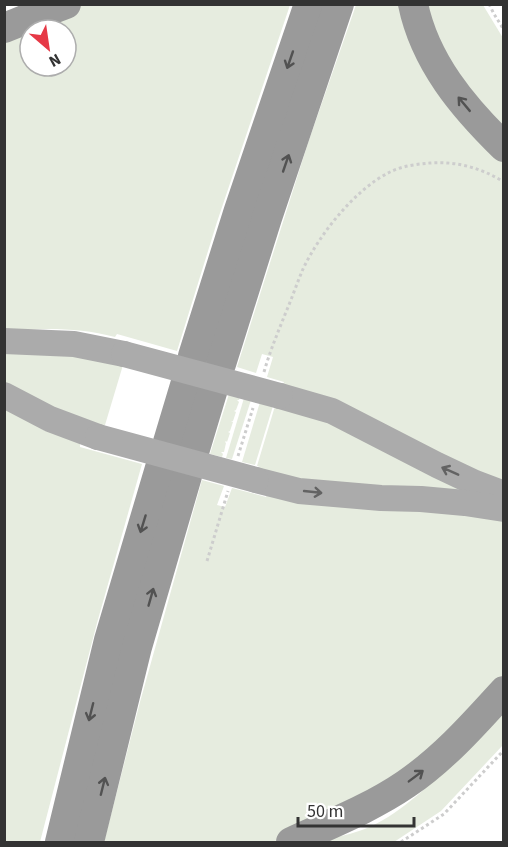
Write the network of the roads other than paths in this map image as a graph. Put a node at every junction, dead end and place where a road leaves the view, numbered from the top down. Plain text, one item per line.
1 (66, 4) edge
2 (309, 4) edge
3 (339, 4) edge
4 (413, 4) edge
5 (4, 28) edge
6 (504, 147) edge
7 (4, 341) edge
8 (203, 373) junction
9 (4, 396) edge
10 (178, 459) junction
11 (504, 494) edge
12 (504, 509) edge
13 (504, 691) edge
14 (60, 843) edge
15 (89, 843) edge
16 (291, 843) edge

1 - 5 highway
2 -> 8 highway
8 -> 3 highway
6 -> 4 highway
11 -> 7 main road, bridge
8 - 10 highway
9 -> 12 main road, bridge
10 -> 14 highway
15 -> 10 highway
16 -> 13 highway

